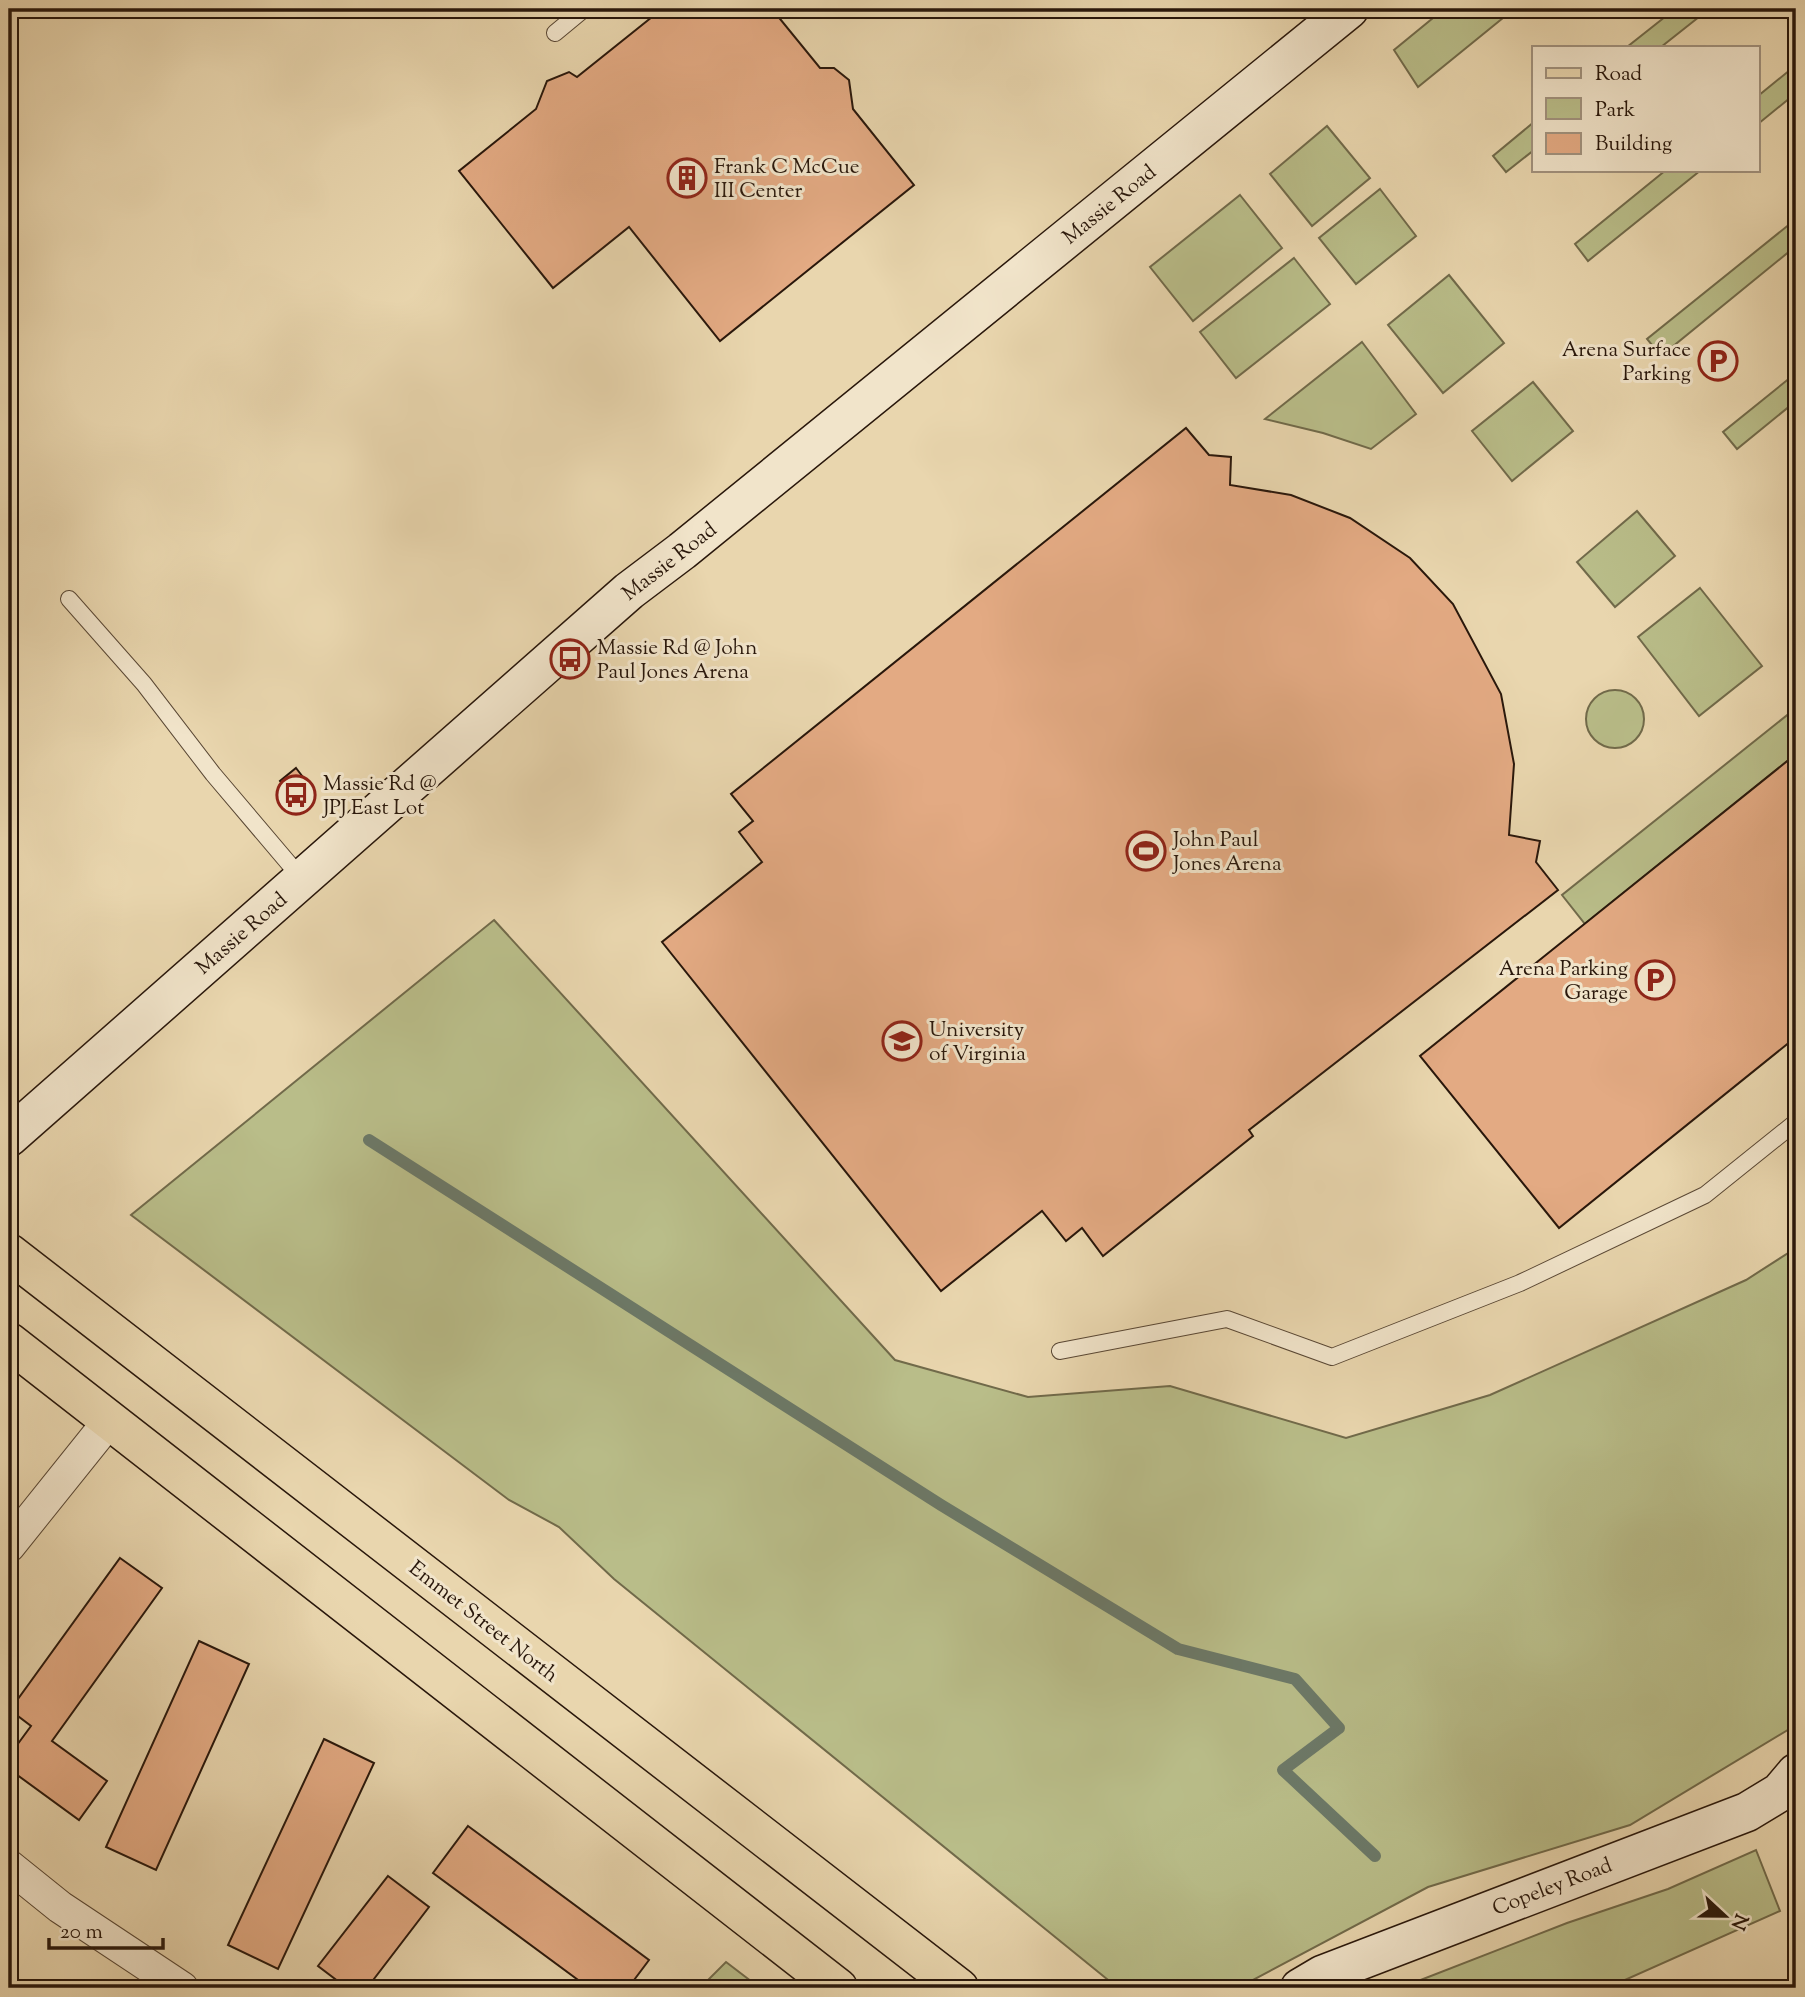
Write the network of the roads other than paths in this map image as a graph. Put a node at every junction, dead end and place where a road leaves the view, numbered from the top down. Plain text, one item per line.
1 (584, 9) edge
2 (1349, 9) edge
3 (555, 33) dead end
4 (69, 599) dead end
5 (302, 879) junction
6 (1796, 1122) edge
7 (9, 1136) edge
8 (9, 1254) edge
9 (9, 1342) edge
10 (1060, 1351) dead end
11 (110, 1420) junction
12 (9, 1546) edge
13 (1796, 1773) edge
14 (9, 1866) edge
15 (182, 1988) edge
16 (838, 1988) edge
17 (959, 1988) edge
18 (1300, 1988) edge

1 - 3 lane
2 - 5 street, Massie Road
4 - 5 lane
5 - 7 street, Massie Road
6 - 10 lane
8 - 17 main road, Emmet Street North
9 - 11 main road
11 - 12 street
11 - 16 main road
13 - 18 street, Copeley Road
14 - 15 street

